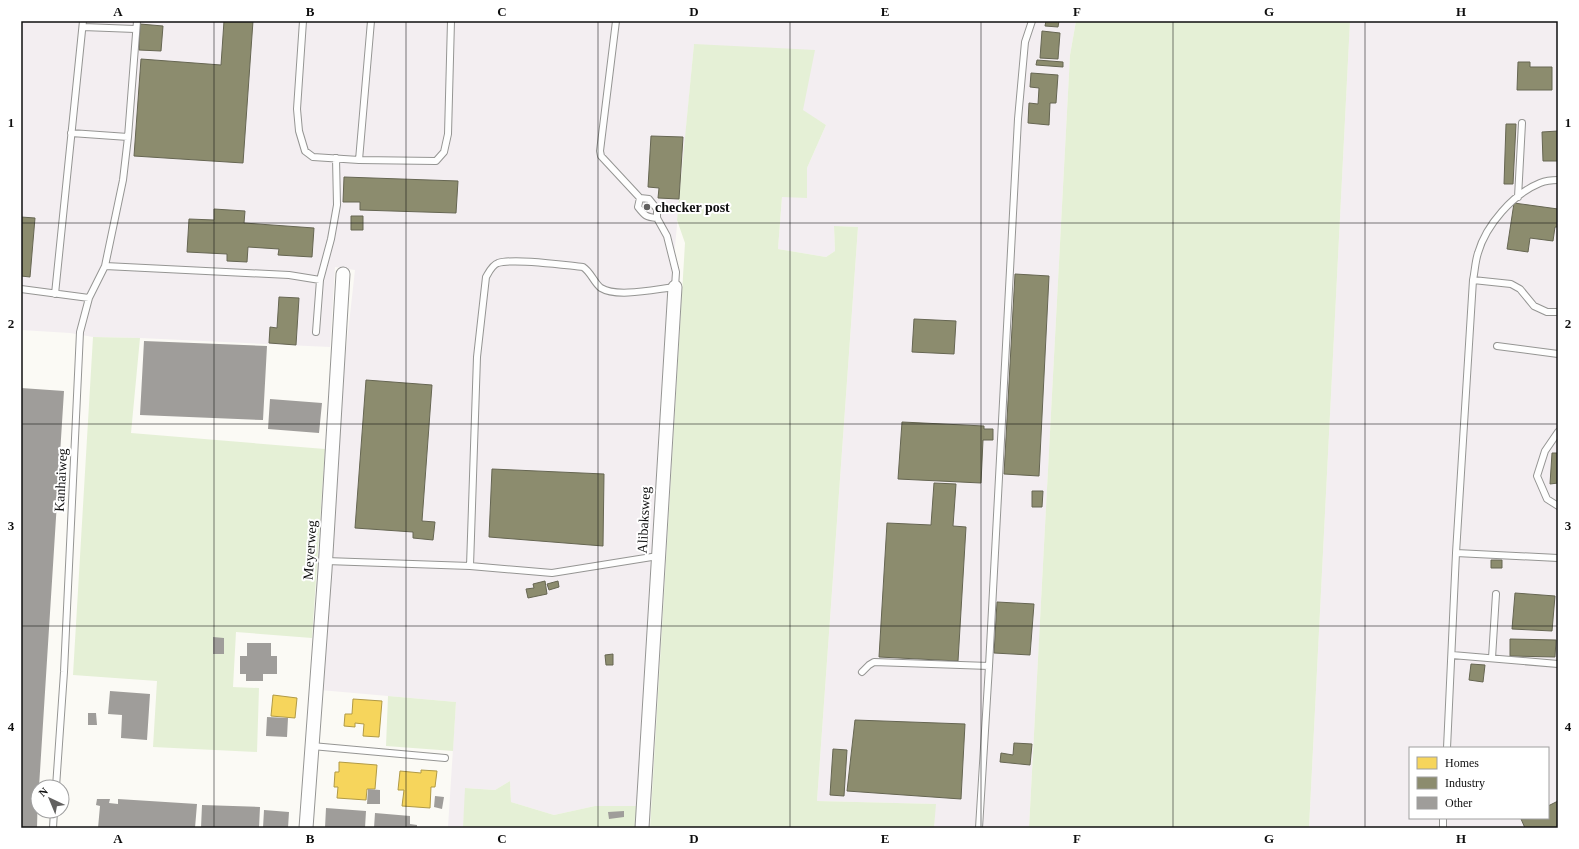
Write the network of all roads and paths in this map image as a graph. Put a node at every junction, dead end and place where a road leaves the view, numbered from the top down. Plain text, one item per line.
1 (137, 21) edge
2 (303, 21) edge
3 (371, 21) edge
4 (451, 21) edge
5 (616, 21) edge
6 (1032, 21) edge
7 (83, 24) edge
8 (136, 29) junction
9 (1522, 123) dead end
10 (71, 133) junction
11 (128, 137) junction
12 (336, 158) junction
13 (359, 160) junction
14 (1558, 180) edge
15 (1518, 196) junction
16 (640, 198) junction
17 (657, 218) junction
18 (105, 266) junction
19 (343, 274) dead end
20 (320, 280) junction
21 (1473, 280) junction
22 (675, 287) junction
23 (21, 289) edge
24 (55, 294) junction
25 (89, 298) junction
26 (1558, 312) edge
27 (316, 332) dead end
28 (1497, 346) dead end
29 (1558, 354) edge
30 (1558, 432) edge
31 (1558, 506) edge
32 (1456, 553) junction
33 (658, 556) junction
34 (1558, 558) edge
35 (326, 561) junction
36 (470, 566) junction
37 (1496, 594) dead end
38 (1452, 655) junction
39 (1492, 658) junction
40 (1558, 664) edge
41 (989, 666) junction
42 (862, 672) dead end
43 (312, 746) junction
44 (1447, 747) edge
45 (445, 758) dead end
46 (57, 779) edge
47 (306, 828) edge
48 (642, 828) edge
49 (979, 828) edge

1 - 8 lane, Kanhaiweg
2 - 12 lane
3 - 13 lane
4 - 13 lane
5 - 16 lane
6 - 41 lane
7 - 8 lane
7 - 10 lane
8 - 11 lane, Kanhaiweg
9 - 15 lane
10 - 11 lane
10 - 24 lane
11 - 18 lane, Kanhaiweg
12 - 13 lane
12 - 20 lane
14 - 15 lane
15 - 21 lane
16 - 17 lane, Alibaksweg
16 - 17 lane
17 - 22 lane, Alibaksweg
18 - 20 lane
18 - 25 lane, Kanhaiweg
19 - 35 street, Meyerweg
20 - 27 lane
21 - 26 lane
21 - 32 lane
22 - 33 street, Alibaksweg
22 - 36 lane
23 - 24 lane
24 - 25 lane
25 - 46 lane, Kanhaiweg
28 - 29 lane
30 - 31 lane
32 - 34 lane
32 - 38 lane
33 - 36 lane
33 - 48 street, Alibaksweg
35 - 36 lane
35 - 43 street, Meyerweg
37 - 39 lane
38 - 39 lane
38 - 44 lane
39 - 40 lane
41 - 42 lane
41 - 49 lane
43 - 45 lane
43 - 47 street, Meyerweg

